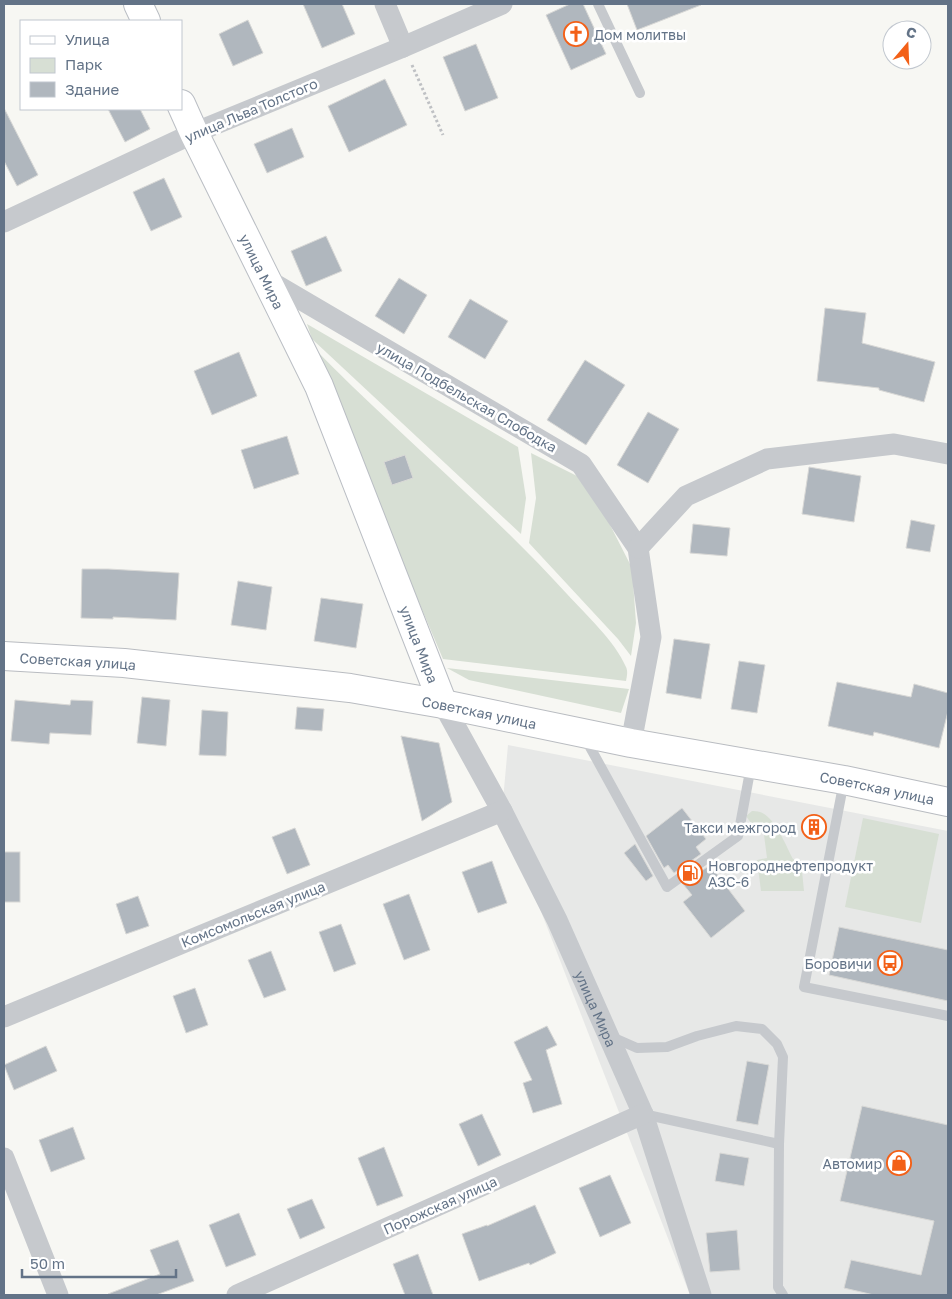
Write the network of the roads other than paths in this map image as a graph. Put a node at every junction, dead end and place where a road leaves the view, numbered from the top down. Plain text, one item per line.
1 (138, 4) edge
2 (385, 4) edge
3 (502, 4) edge
4 (598, 4) edge
5 (146, 20) edge
6 (403, 47) junction
7 (640, 92) dead end
8 (182, 106) edge
9 (194, 133) junction
10 (4, 222) edge
11 (266, 279) junction
12 (948, 454) edge
13 (638, 548) junction
14 (4, 656) edge
15 (443, 704) junction
16 (582, 733) junction
17 (631, 743) junction
18 (752, 763) junction
19 (844, 780) junction
20 (948, 802) edge
21 (502, 811) junction
22 (948, 1016) edge
23 (4, 1017) edge
24 (608, 1036) junction
25 (643, 1114) junction
26 (778, 1144) junction
27 (4, 1158) edge
28 (58, 1295) edge
29 (237, 1295) edge
30 (702, 1295) edge
31 (784, 1295) edge

1 - 5 main road
2 - 6 street
3 - 6 street, улица Льва Толстого
4 - 7 lane
6 - 9 street, улица Льва Толстого
8 - 9 main road, улица Мира
9 - 10 street, улица Льва Толстого
9 - 11 main road, улица Мира
11 - 13 street, улица Подбельская Слободка
11 - 15 main road, улица Мира
12 - 13 street
13 - 17 street
14 - 15 main road, Советская улица
15 - 16 main road, Советская улица
15 - 21 street, улица Мира
16 - 17 main road, Советская улица
16 - 18 lane
17 - 18 main road, Советская улица
18 - 19 main road, Советская улица
19 - 20 main road, Советская улица
19 - 22 lane
21 - 23 street, Комсомольская улица
21 - 24 street, улица Мира
24 - 25 street, улица Мира
24 - 26 lane
25 - 26 lane
25 - 29 street, Порожская улица
25 - 30 street, улица Мира
26 - 31 lane
27 - 28 street

